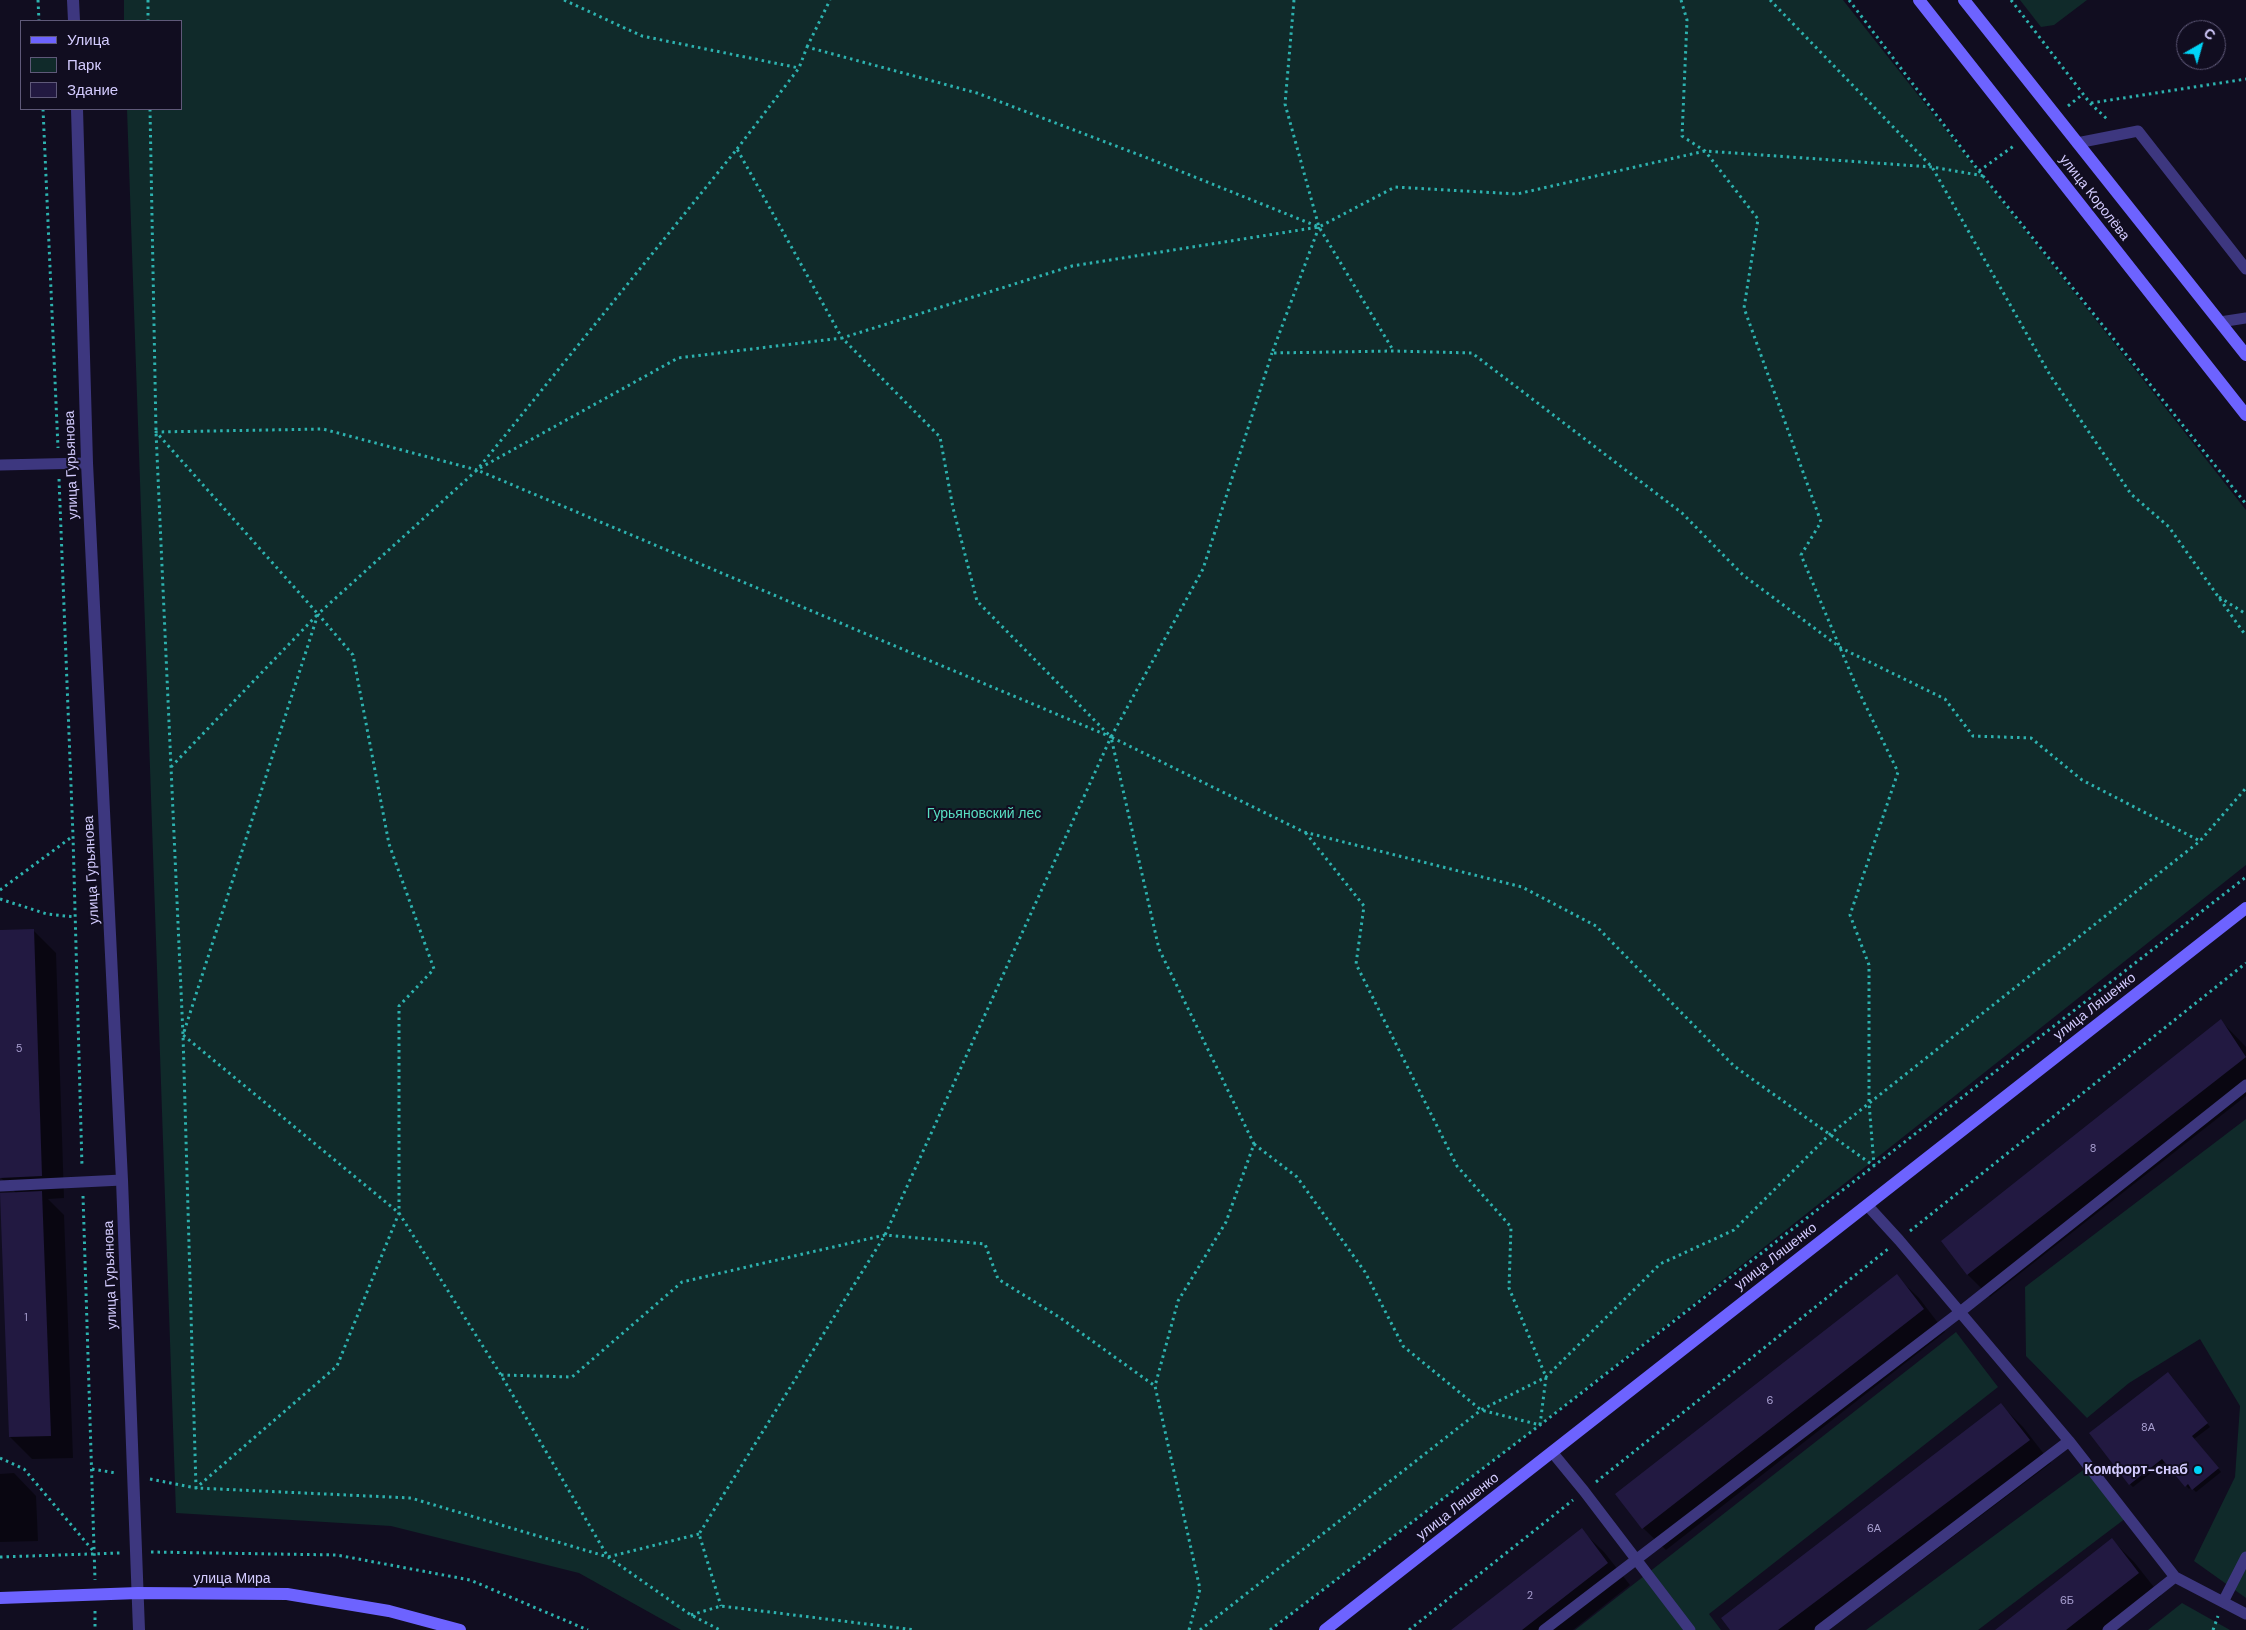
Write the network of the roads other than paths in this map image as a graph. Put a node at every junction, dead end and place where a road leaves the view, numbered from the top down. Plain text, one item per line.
1 (74, 0) edge
2 (1919, 0) edge
3 (1964, 0) edge
4 (74, 20) edge
5 (76, 110) edge
6 (2077, 143) junction
7 (2246, 269) edge
8 (2246, 318) edge
9 (2220, 322) junction
10 (2246, 355) edge
11 (2246, 416) edge
12 (87, 463) junction
13 (0, 465) edge
14 (2246, 908) edge
15 (2246, 1085) edge
16 (122, 1180) junction
17 (0, 1186) edge
18 (1867, 1205) junction
19 (1960, 1312) junction
20 (2069, 1441) junction
21 (1552, 1452) junction
22 (2246, 1557) edge
23 (1636, 1560) junction
24 (2175, 1577) junction
25 (138, 1594) junction
26 (0, 1598) edge
27 (2223, 1602) junction
28 (2246, 1614) edge
29 (139, 1630) edge
30 (460, 1630) edge
31 (1325, 1630) edge
32 (1544, 1630) edge
33 (1690, 1630) edge
34 (1820, 1630) edge
35 (2108, 1630) edge

1 - 4 street
2 - 11 main road, улица Королёва
3 - 6 main road, улица Королёва
5 - 12 street, улица Гурьянова
6 - 7 lane
6 - 9 main road, улица Королёва
8 - 9 lane
9 - 10 main road, улица Королёва
12 - 13 lane
12 - 16 street, улица Гурьянова
14 - 18 main road, улица Ляшенко
15 - 19 lane
16 - 17 lane
16 - 25 street, улица Гурьянова
18 - 19 lane
18 - 21 main road, улица Ляшенко
19 - 20 lane
19 - 23 lane
20 - 24 lane
20 - 34 lane
21 - 23 lane
21 - 31 main road, улица Ляшенко
22 - 27 lane
23 - 32 lane
23 - 33 lane
24 - 27 lane
24 - 35 lane
25 - 26 main road, улица Мира
25 - 29 street, улица Гурьянова
25 - 30 main road, улица Мира
27 - 28 lane

